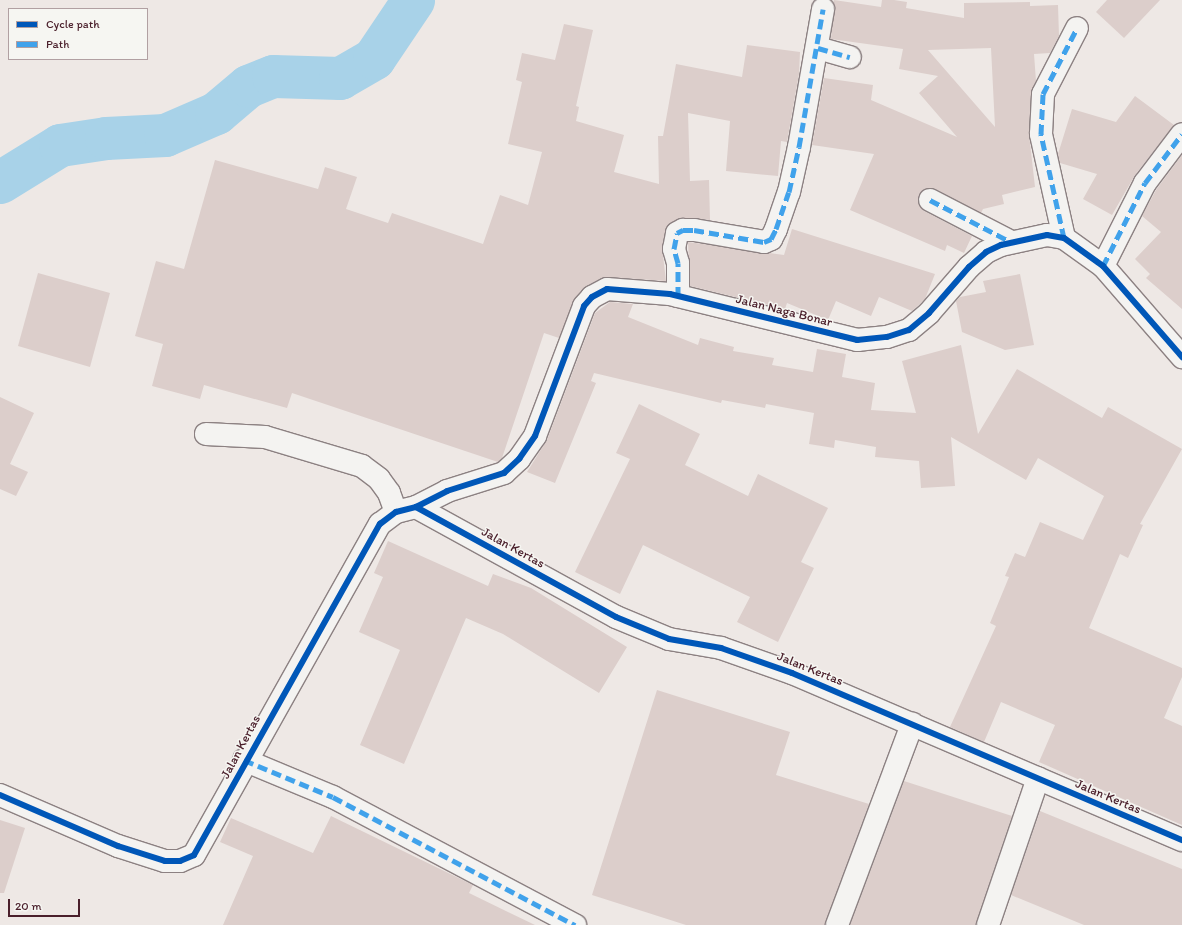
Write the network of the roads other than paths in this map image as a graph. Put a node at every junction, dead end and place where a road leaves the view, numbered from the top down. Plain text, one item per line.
1 (823, 9) dead end
2 (1077, 28) dead end
3 (818, 48) junction
4 (850, 57) dead end
5 (1182, 134) edge
6 (930, 200) dead end
7 (1064, 238) junction
8 (1011, 242) junction
9 (1103, 266) junction
10 (678, 296) junction
11 (1182, 357) edge
12 (206, 434) dead end
13 (406, 510) junction
14 (912, 724) junction
15 (244, 760) junction
16 (1038, 778) junction
17 (0, 795) edge
18 (1182, 840) edge
19 (575, 925) edge
20 (837, 925) edge
21 (988, 925) edge

1 - 3 street
2 - 7 street
3 - 4 street
3 - 10 street
5 - 9 street
6 - 8 street
7 - 8 street, Jalan Naga Bonar
7 - 9 street, Jalan Naga Bonar
8 - 10 street, Jalan Naga Bonar
9 - 11 street, Jalan Naga Bonar
10 - 13 street, Jalan Naga Bonar
12 - 13 street
13 - 14 street, Jalan Kertas
13 - 15 street, Jalan Kertas
14 - 16 street, Jalan Kertas
14 - 20 street
15 - 17 street, Jalan Kertas
15 - 19 street
16 - 18 street, Jalan Kertas
16 - 21 street

